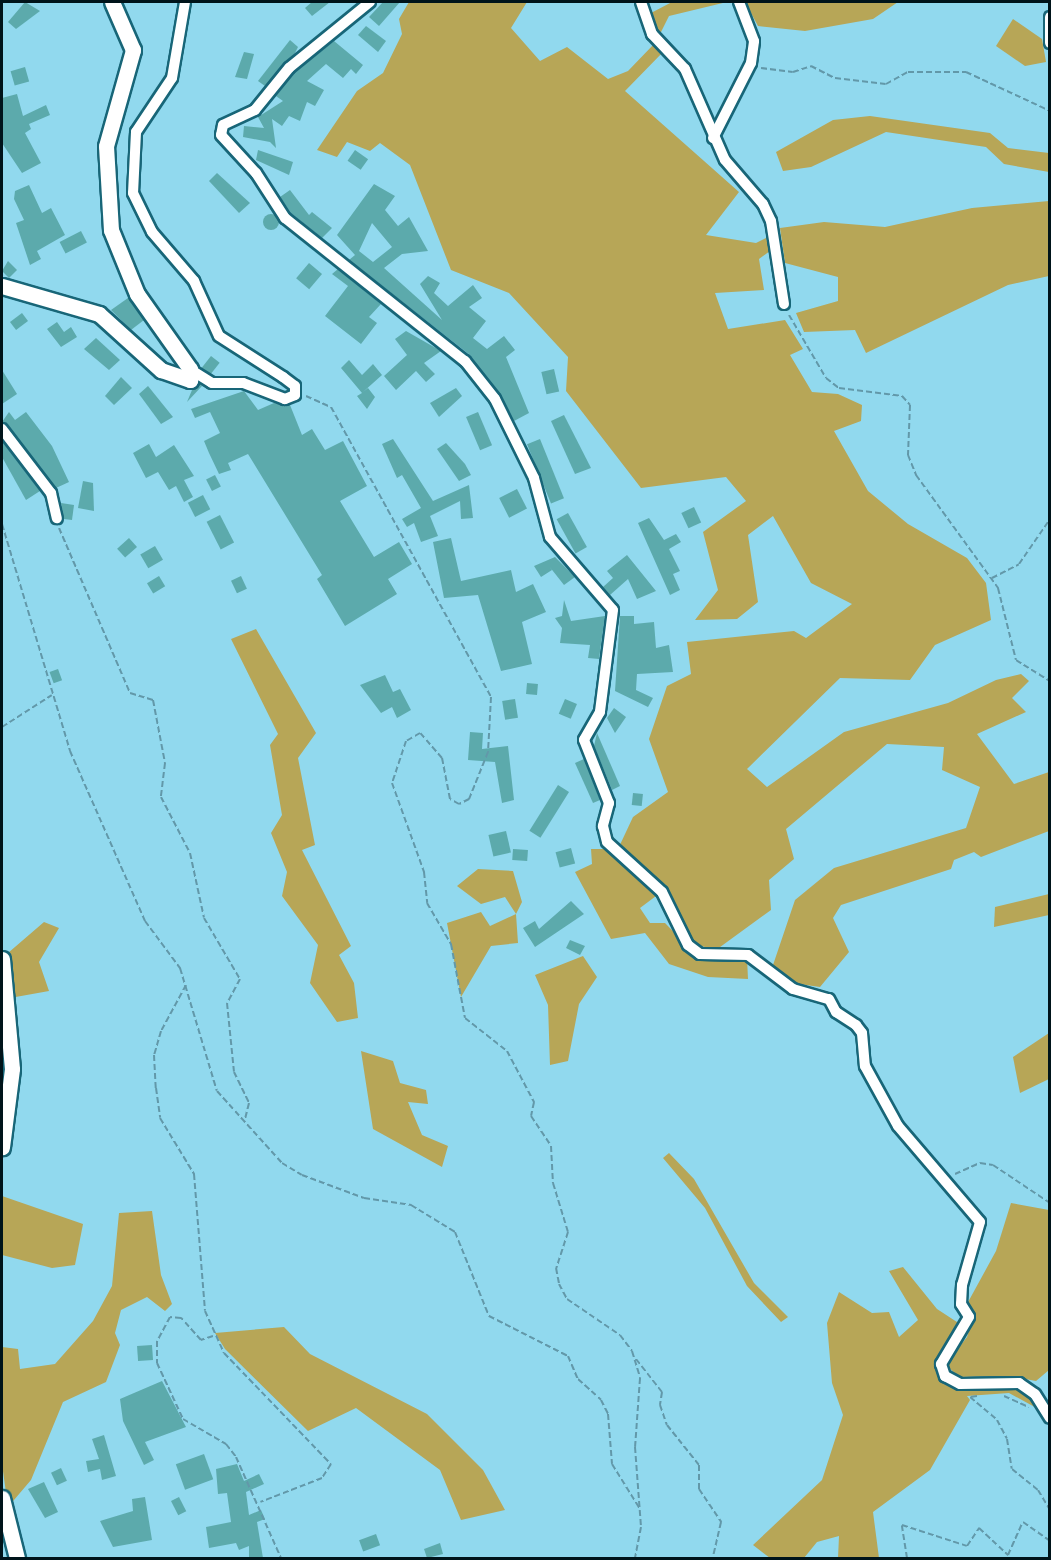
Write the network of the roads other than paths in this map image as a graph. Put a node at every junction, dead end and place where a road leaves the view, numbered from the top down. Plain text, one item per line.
1 (112, 2) edge
2 (185, 2) edge
3 (370, 2) edge
4 (641, 2) edge
5 (739, 2) edge
6 (1050, 17) edge
7 (1050, 43) edge
8 (713, 138) junction
9 (2, 286) edge
10 (784, 304) road end
11 (190, 369) junction
12 (2, 429) edge
13 (57, 518) road end
14 (2, 959) edge
15 (2, 1147) edge
16 (1049, 1417) edge
17 (2, 1498) edge
18 (17, 1558) edge

1 - 11 main road
2 - 11 street
3 - 16 street
4 - 8 street
5 - 8 street
6 - 7 street
8 - 10 street
9 - 11 main road
12 - 13 street
14 - 15 main road
17 - 18 main road

